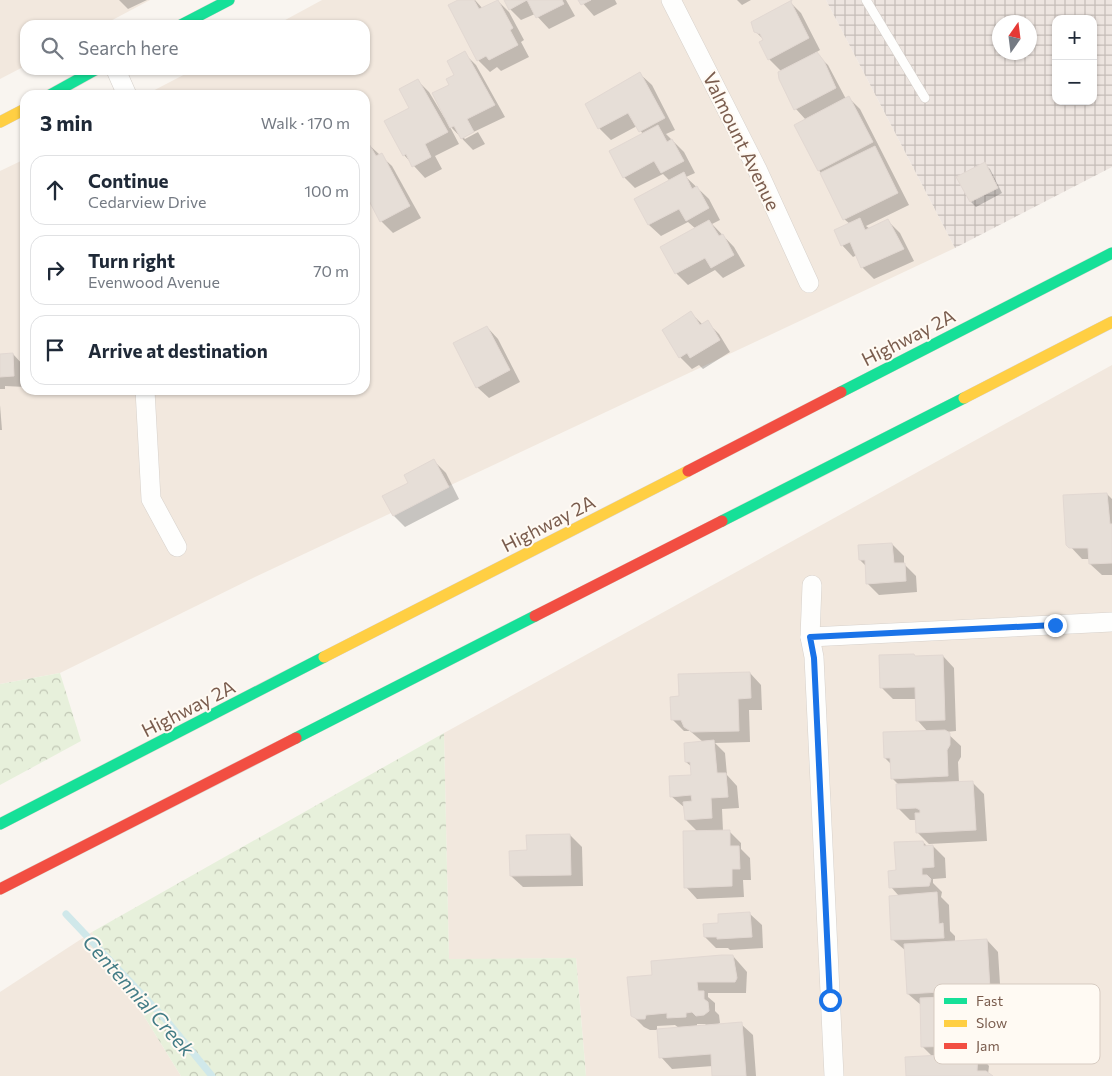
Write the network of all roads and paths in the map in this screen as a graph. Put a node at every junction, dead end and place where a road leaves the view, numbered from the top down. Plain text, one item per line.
1 (229, 0) edge
2 (671, 0) edge
3 (866, 0) edge
4 (191, 20) edge
5 (86, 75) edge
6 (118, 75) edge
7 (59, 90) edge
8 (125, 90) edge
9 (925, 98) dead end
10 (20, 112) edge
11 (0, 122) edge
12 (1112, 253) edge
13 (809, 283) dead end
14 (1112, 322) edge
15 (145, 395) edge
16 (177, 547) dead end
17 (812, 585) dead end
18 (1112, 622) edge
19 (810, 637) junction
20 (0, 824) edge
21 (0, 889) edge
22 (834, 1076) edge

1 - 4 main road
2 - 13 street, Valmount Avenue
3 - 9 lane
5 - 7 main road
6 - 8 street
10 - 11 main road
12 - 20 main road, Highway 2A
14 - 21 main road
15 - 16 street
17 - 19 street
18 - 19 street
19 - 22 street

